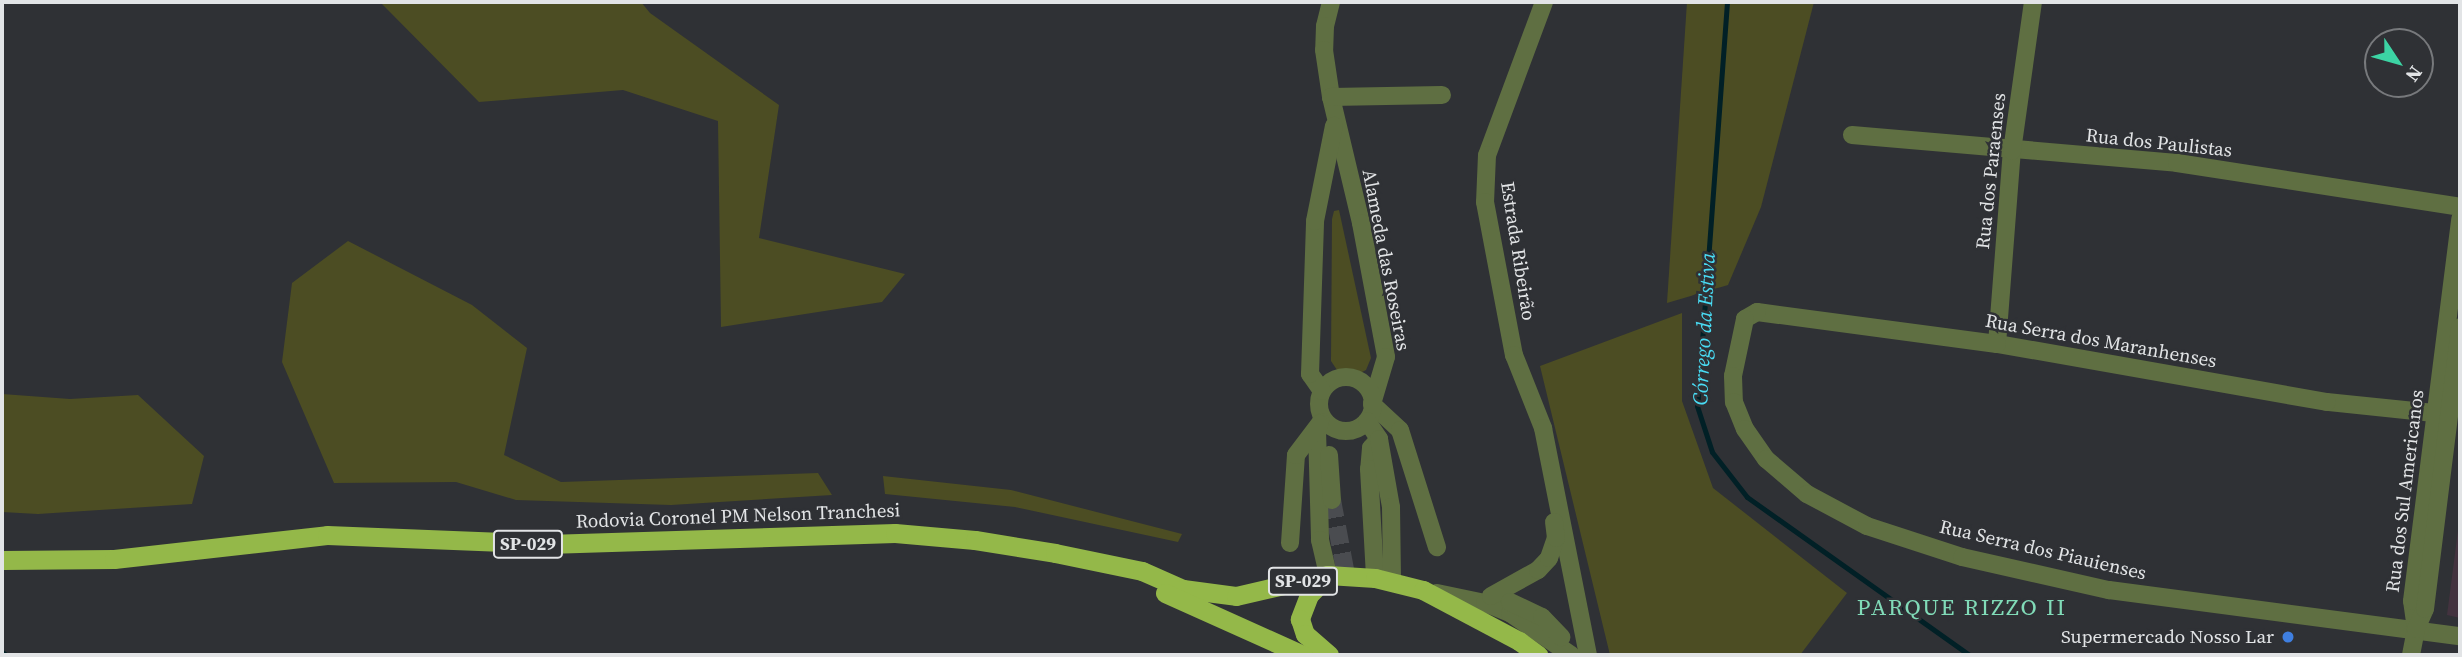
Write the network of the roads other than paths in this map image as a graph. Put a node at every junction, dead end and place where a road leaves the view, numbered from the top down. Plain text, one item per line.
1 (1319, 2) edge
2 (1331, 2) edge
3 (1544, 2) edge
4 (2033, 2) edge
5 (1325, 26) junction
6 (1442, 95) dead end
7 (1331, 97) junction
8 (1335, 122) junction
9 (1852, 135) dead end
10 (2011, 150) junction
11 (2460, 206) edge
12 (2460, 219) edge
13 (1759, 312) joint
14 (2460, 327) edge
15 (1997, 344) junction
16 (1322, 391) junction
17 (1370, 413) junction
18 (2434, 414) junction
19 (1321, 422) junction
20 (1543, 428) junction
21 (1332, 500) tunnel mouth
22 (1290, 543) dead end
23 (1437, 547) dead end
24 (1055, 553) junction
25 (2, 560) edge
26 (1328, 575) junction
27 (1383, 580) junction
28 (1430, 592) junction
29 (1491, 596) junction
30 (1475, 617) junction
31 (2416, 629) junction
32 (2460, 636) edge
33 (1303, 655) edge
34 (1329, 655) edge
35 (1520, 655) edge
36 (1538, 655) edge
37 (1571, 655) edge
38 (1588, 655) edge
39 (2411, 655) edge

1 - 5 street, Alameda das Roseiras
2 - 5 street, Alameda das Roseiras
3 - 20 street, Estrada Ribeirão
4 - 10 street, Rua dos Paraenses
5 - 7 street, Alameda das Roseiras
6 - 7 street
7 - 8 street, Alameda das Roseiras
8 - 16 street, Alameda das Roseiras
8 - 17 street, Alameda das Roseiras
9 - 10 street, Rua dos Paulistas
10 - 11 street, Rua dos Paulistas
10 - 15 street, Rua dos Paraenses
12 - 18 street, Rua dos Sul Americanos
13 - 15 street, Rua Serra dos Maranhenses
13 - 31 street, Rua Serra dos Piauienses
14 - 31 street, Rua dos Sul Americanos
15 - 18 street, Rua Serra dos Maranhenses
16 - 17 street
16 - 17 street
17 - 23 street
17 - 27 street
18 - 31 street, Rua dos Sul Americanos
19 - 21 street
19 - 22 street
19 - 26 street
20 - 29 street, Estrada Ribeirão
20 - 38 street, Estrada Ribeirão
24 - 25 highway, Rodovia Coronel PM Nelson Tranchesi / SP-029
24 - 26 highway, Rodovia Coronel PM Nelson Tranchesi / SP-029
24 - 33 highway, Rodovia Coronel PM Nelson Tranchesi / SP-029
26 - 27 highway, Rodovia Coronel PM Nelson Tranchesi / SP-029
26 - 34 highway, SP-029
27 - 28 highway, Rodovia Coronel PM Nelson Tranchesi / SP-029
28 - 29 street, SP-029
28 - 30 highway, Rodovia Coronel PM Nelson Tranchesi / SP-029
28 - 37 street, SP-029
29 - 37 street, SP-029
30 - 35 highway, SP-029
30 - 36 highway, Rodovia Coronel PM Nelson Tranchesi / SP-029
31 - 32 street
31 - 39 street

